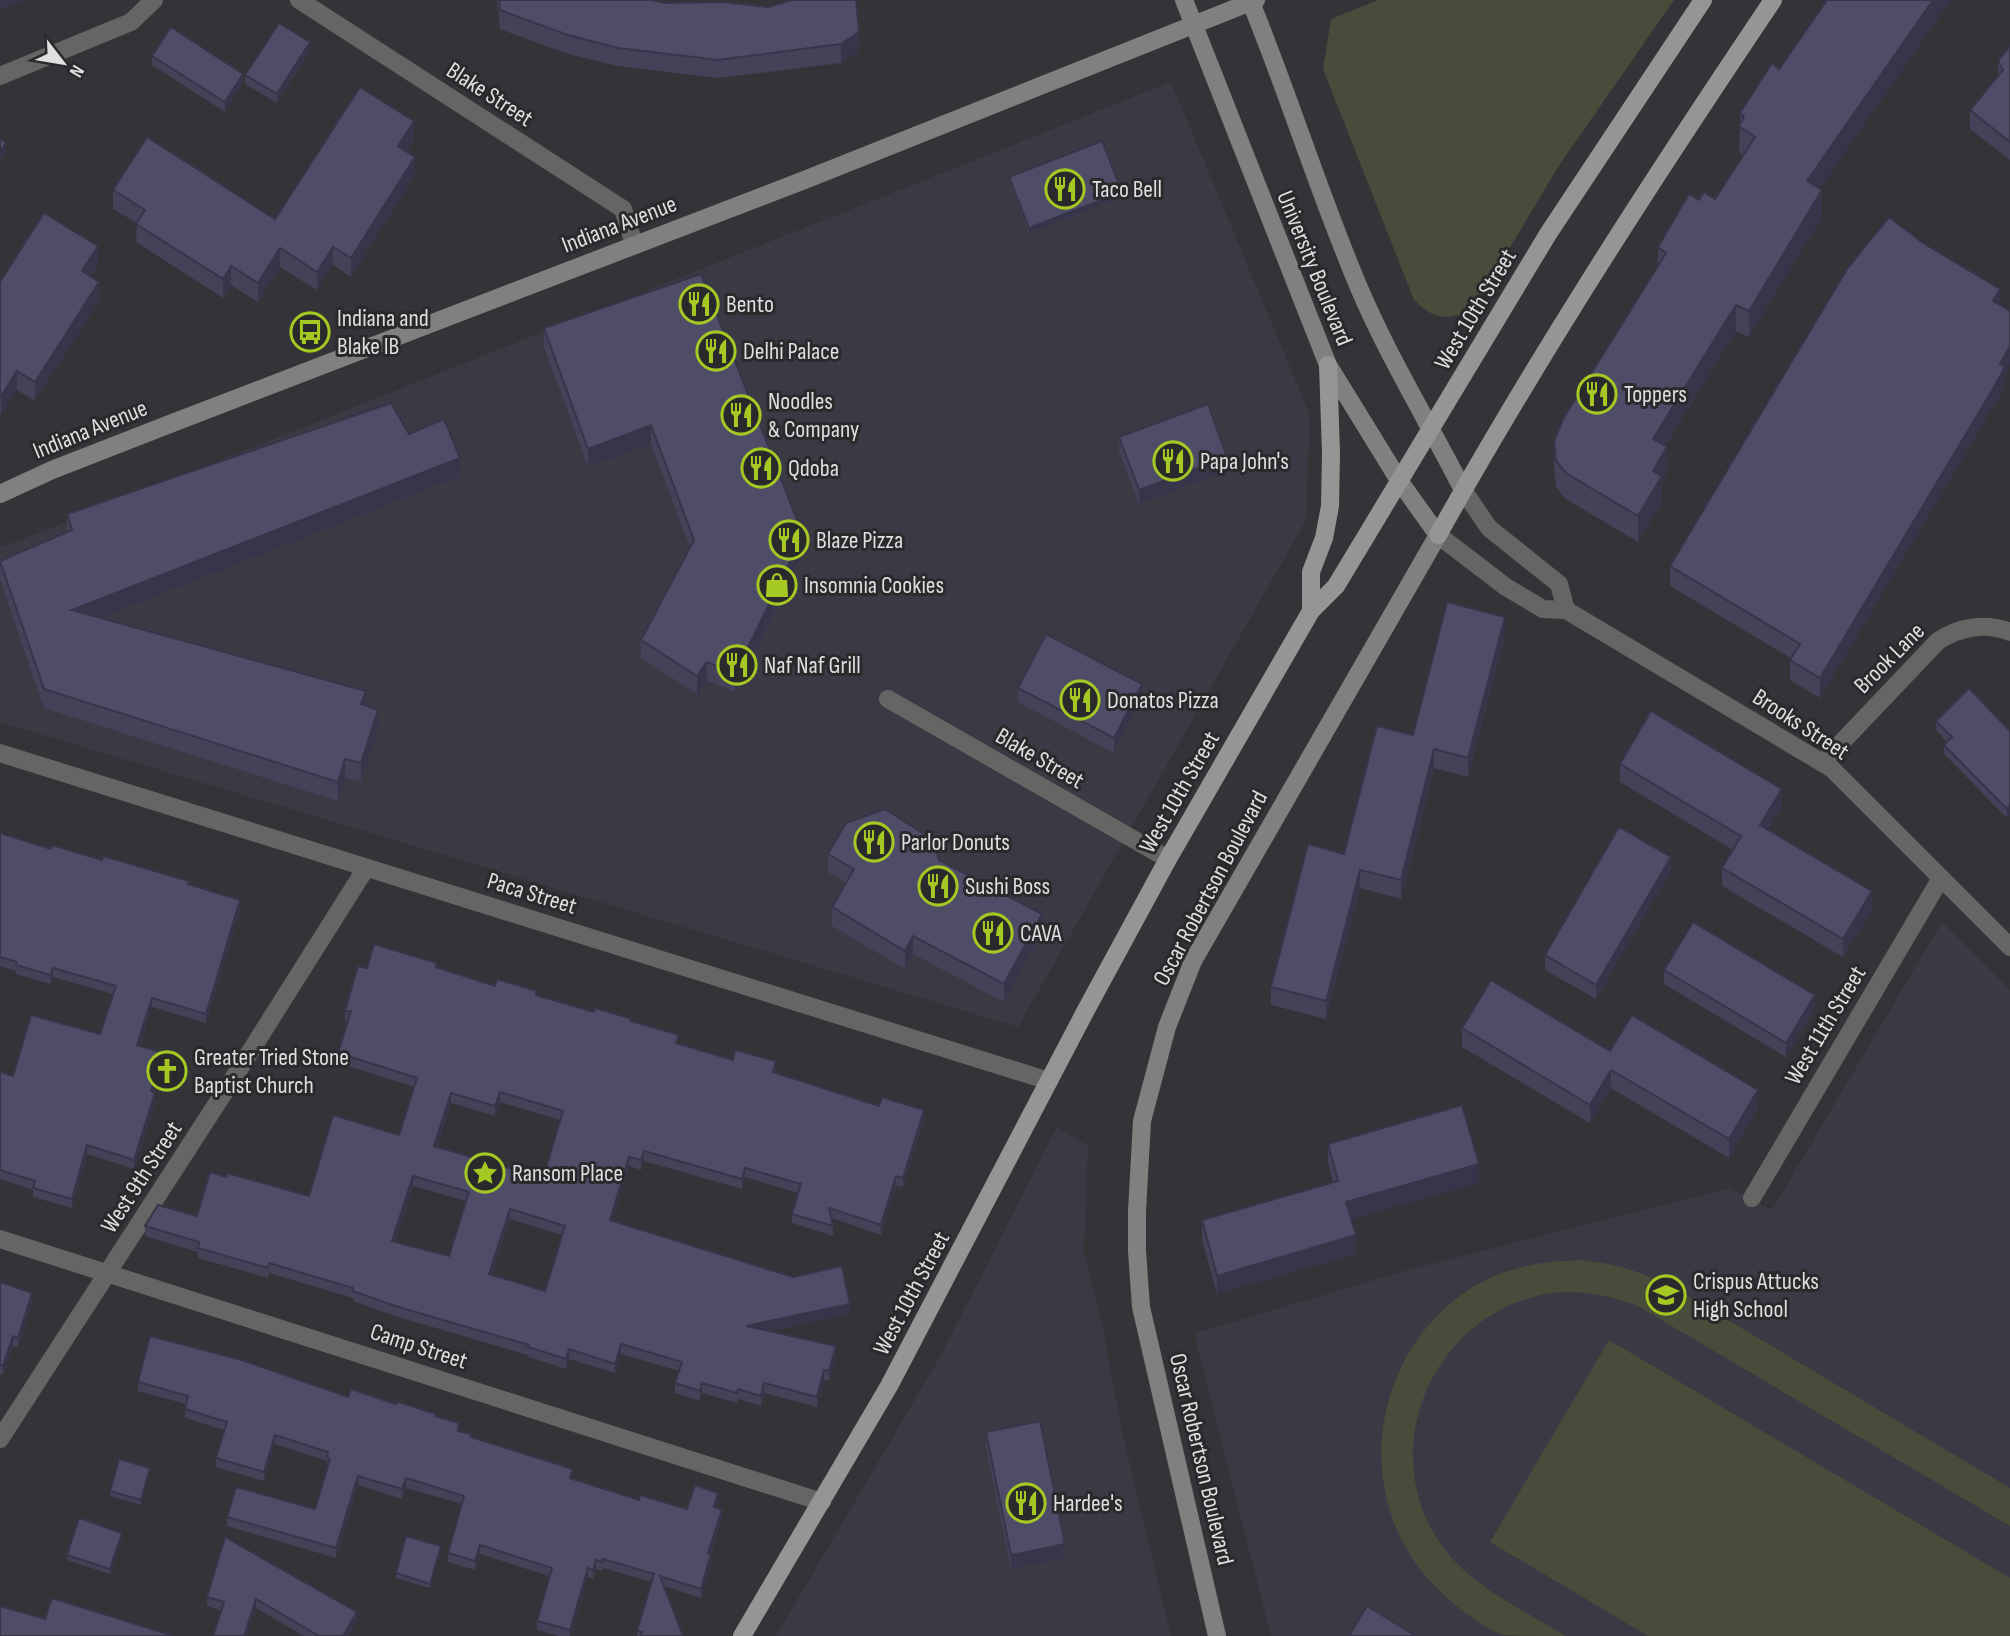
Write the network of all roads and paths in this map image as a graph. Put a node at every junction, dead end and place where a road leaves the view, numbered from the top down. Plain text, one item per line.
1 (155, 0) edge
2 (299, 0) edge
3 (1184, 0) edge
4 (1703, 0) edge
5 (1773, 0) edge
6 (1253, 1) edge
7 (1193, 24) junction
8 (0, 76) edge
9 (634, 244) junction
10 (1328, 365) junction
11 (1432, 429) junction
12 (1400, 482) junction
13 (1463, 491) junction
14 (0, 494) edge
15 (1438, 535) junction
16 (1566, 610) junction
17 (1311, 611) junction
18 (2010, 632) edge
19 (888, 699) dead end
20 (0, 754) edge
21 (1822, 762) junction
22 (1168, 859) junction
23 (366, 868) junction
24 (1941, 878) junction
25 (2010, 947) edge
26 (1049, 1081) junction
27 (1752, 1198) dead end
28 (0, 1239) edge
29 (109, 1273) junction
30 (0, 1439) edge
31 (822, 1502) junction
32 (742, 1636) edge
33 (1217, 1636) edge

1 - 8 street
2 - 9 street, Blake Street
3 - 7 main road, University Boulevard
4 - 11 main road, West 10th Street
5 - 13 main road
6 - 7 main road, Indiana Avenue
6 - 11 main road, University Boulevard
7 - 9 main road, Indiana Avenue
7 - 10 main road, University Boulevard
9 - 14 main road, Indiana Avenue
10 - 12 main road, University Boulevard
10 - 17 main road
11 - 12 main road, West 10th Street
11 - 13 main road, University Boulevard
12 - 15 main road, University Boulevard
12 - 17 main road, West 10th Street
13 - 15 main road, Oscar Robertson Boulevard
13 - 16 street
15 - 16 street, Brooks Street
15 - 33 main road, Oscar Robertson Boulevard
16 - 21 street, Brooks Street
17 - 22 main road, West 10th Street
18 - 21 street, Brook Lane
19 - 22 street, Blake Street
20 - 23 street, Paca Street
21 - 24 street, Brooks Street
22 - 26 main road, West 10th Street
23 - 26 street, Paca Street
23 - 29 street, West 9th Street
24 - 25 street, Brooks Street
24 - 27 street, West 11th Street
26 - 31 main road, West 10th Street
28 - 29 street, Camp Street
29 - 30 street, West 9th Street
29 - 31 street, Camp Street
31 - 32 main road, West 10th Street

